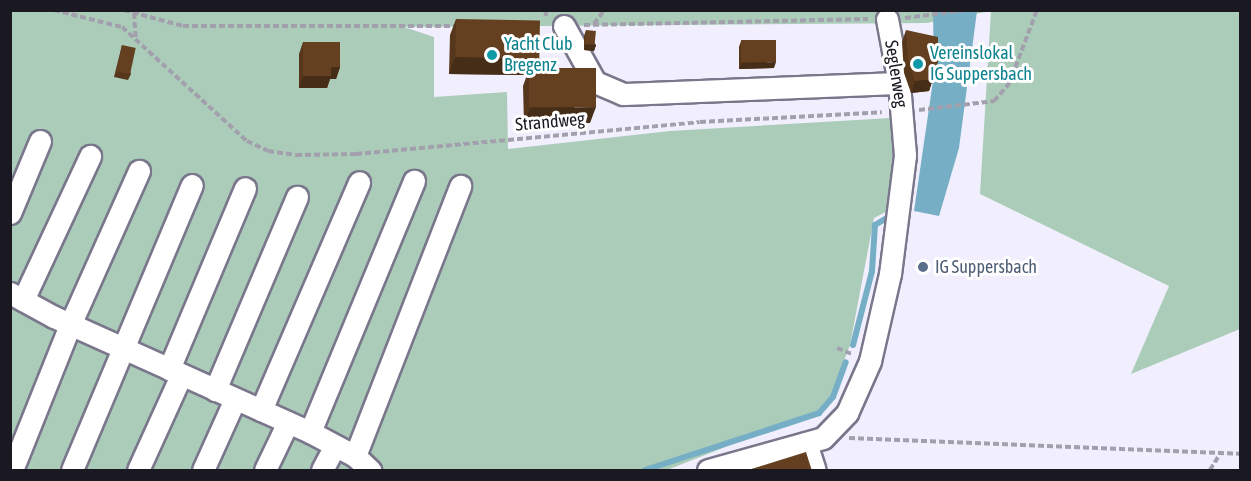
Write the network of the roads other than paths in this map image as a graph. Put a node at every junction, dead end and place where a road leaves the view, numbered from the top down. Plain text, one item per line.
1 (887, 19) road end
2 (564, 26) road end
3 (899, 83) junction
4 (40, 141) dead end
5 (90, 156) dead end
6 (139, 171) dead end
7 (414, 181) dead end
8 (358, 182) dead end
9 (192, 184) dead end
10 (460, 186) dead end
11 (245, 188) dead end
12 (297, 197) dead end
13 (10, 213) edge
14 (17, 297) edge
15 (70, 325) junction
16 (122, 348) junction
17 (175, 372) junction
18 (215, 390) junction
19 (235, 399) junction
20 (261, 410) junction
21 (288, 422) junction
22 (310, 432) junction
23 (806, 443) junction
24 (335, 446) junction
25 (362, 464) edge
26 (12, 471) edge
27 (72, 471) edge
28 (138, 471) edge
29 (203, 471) edge
30 (265, 471) edge
31 (322, 471) edge
32 (708, 471) edge
33 (815, 471) edge

1 - 3 street, Seglerweg
2 - 3 street
3 - 23 street, Seglerweg
4 - 13 street
5 - 14 street
6 - 15 street
7 - 22 street
8 - 20 street
9 - 16 street
10 - 25 street
11 - 17 street
12 - 18 street
14 - 15 street
15 - 16 street
15 - 26 street
16 - 17 street
16 - 27 street
17 - 18 street
17 - 28 street
18 - 19 street
19 - 20 street
19 - 29 street
20 - 21 street
21 - 22 street
21 - 30 street
22 - 24 street
23 - 32 street, Seglerweg
23 - 33 street
24 - 25 street
24 - 31 street

